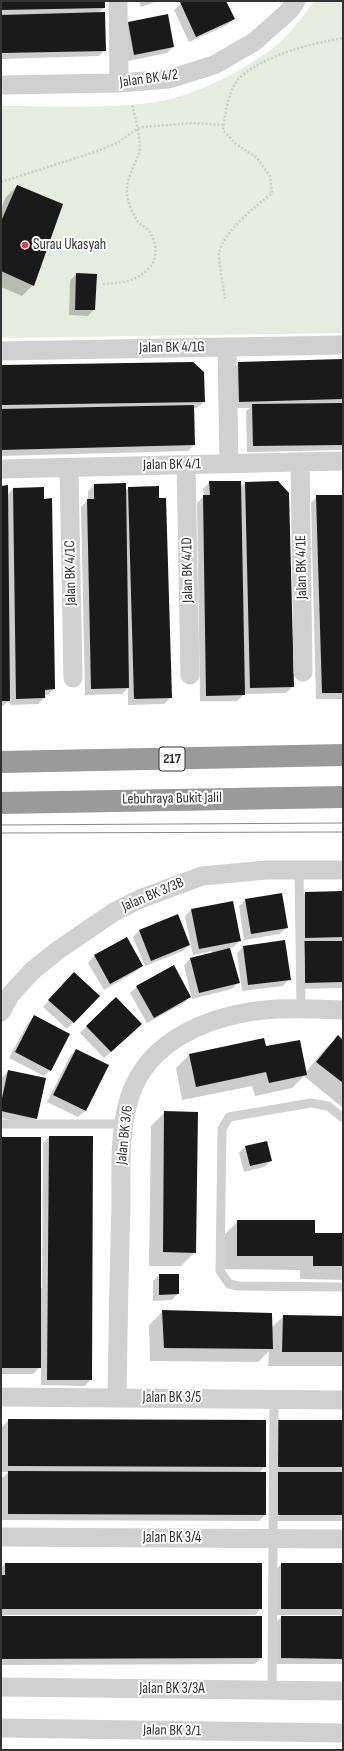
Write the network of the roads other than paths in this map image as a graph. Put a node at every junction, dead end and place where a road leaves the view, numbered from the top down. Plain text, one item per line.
1 (118, 1) edge
2 (296, 1) edge
3 (119, 83) junction
4 (1, 85) edge
5 (343, 345) edge
6 (227, 347) junction
7 (1, 351) edge
8 (343, 461) edge
9 (300, 462) junction
10 (229, 464) junction
11 (186, 465) junction
12 (69, 468) junction
13 (1, 469) edge
14 (303, 672) dead end
15 (190, 675) dead end
16 (72, 678) dead end
17 (343, 755) edge
18 (1, 762) edge
19 (1, 794) edge
20 (343, 797) edge
21 (88, 800) junction
22 (33, 801) junction
23 (1, 803) edge
24 (1, 813) edge
25 (299, 870) junction
26 (343, 870) edge
27 (301, 1009) junction
28 (343, 1010) edge
29 (1, 1012) edge
30 (343, 1118) edge
31 (1, 1124) edge
32 (124, 1124) junction
33 (343, 1287) edge
34 (1, 1397) edge
35 (117, 1398) junction
36 (274, 1399) junction
37 (343, 1400) edge
38 (1, 1537) edge
39 (272, 1539) junction
40 (343, 1539) edge
41 (1, 1687) edge
42 (272, 1689) junction
43 (343, 1691) edge
44 (1, 1728) edge
45 (343, 1733) edge

1 - 3 street
2 - 3 street, Jalan BK 4/2
3 - 4 street, Jalan BK 4/2
5 - 6 street, Jalan BK 4/1G
6 - 7 street, Jalan BK 4/1G
6 - 10 street
8 - 9 street, Jalan BK 4/1
9 - 10 street, Jalan BK 4/1
9 - 14 street, Jalan BK 4/1E
10 - 11 street, Jalan BK 4/1
11 - 12 street, Jalan BK 4/1
11 - 15 street, Jalan BK 4/1D
12 - 13 street, Jalan BK 4/1
12 - 16 street, Jalan BK 4/1C
17 - 18 highway, 217
19 - 22 highway
20 - 21 highway, Lebuhraya Bukit Jalil
21 - 22 highway, Lebuhraya Bukit Jalil
21 - 24 highway
22 - 23 highway, Lebuhraya Bukit Jalil
25 - 26 street, Jalan BK 3/3B
25 - 27 lane
25 - 29 street, Jalan BK 3/3B
27 - 28 street, Jalan BK 3/6
27 - 32 street, Jalan BK 3/6
30 - 33 lane
31 - 32 lane
32 - 35 street, Jalan BK 3/6
34 - 35 street, Jalan BK 3/5
35 - 36 street, Jalan BK 3/5
36 - 37 street, Jalan BK 3/5
36 - 39 lane
38 - 39 street, Jalan BK 3/4
39 - 40 street, Jalan BK 3/4
39 - 42 lane
41 - 42 street, Jalan BK 3/3A
42 - 43 street, Jalan BK 3/3A
44 - 45 street, Jalan BK 3/1

